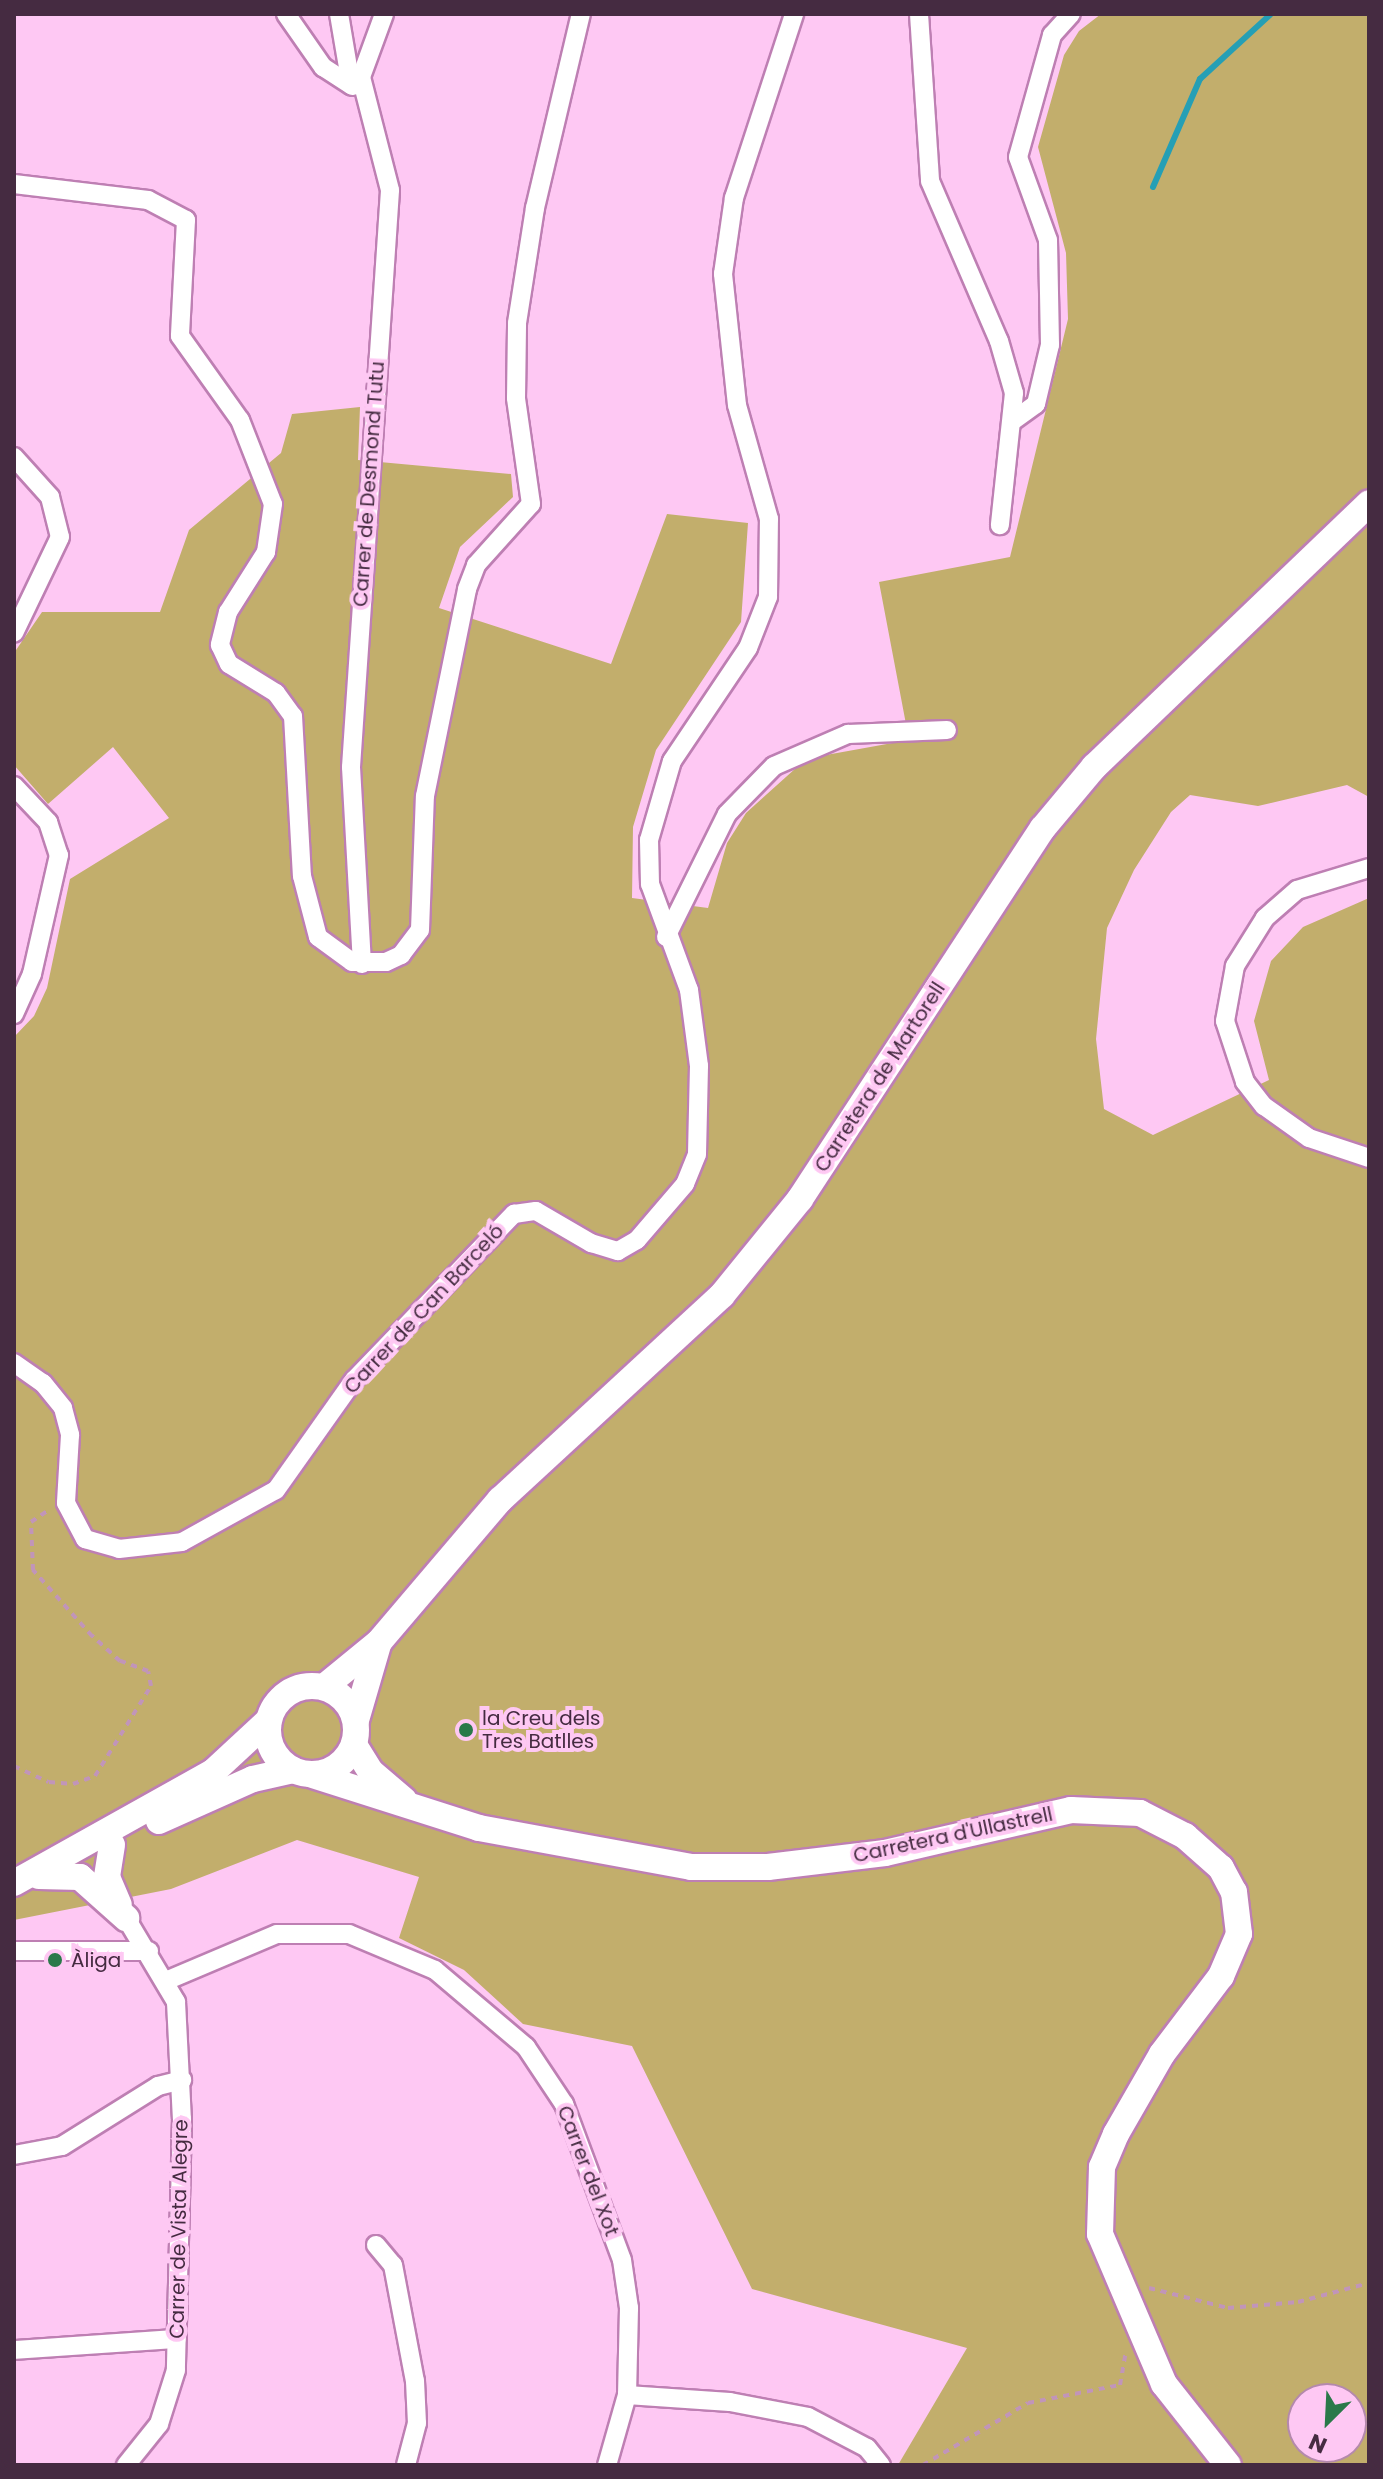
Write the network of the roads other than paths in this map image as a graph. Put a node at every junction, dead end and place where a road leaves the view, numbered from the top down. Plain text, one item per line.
1 (286, 14) edge
2 (339, 14) edge
3 (384, 14) edge
4 (581, 14) edge
5 (794, 14) edge
6 (919, 14) edge
7 (1071, 14) edge
8 (357, 91) junction
9 (14, 184) edge
10 (1014, 420) junction
11 (14, 457) edge
12 (1369, 503) edge
13 (1000, 525) dead end
14 (14, 633) edge
15 (947, 730) dead end
16 (14, 786) edge
17 (1369, 868) edge
18 (666, 937) junction
19 (362, 964) junction
20 (14, 1014) edge
21 (1369, 1158) edge
22 (14, 1363) edge
23 (379, 1642) junction
24 (324, 1687) junction
25 (269, 1720) junction
26 (355, 1733) junction
27 (303, 1772) junction
28 (428, 1815) junction
29 (112, 1845) junction
30 (60, 1861) junction
31 (21, 1880) edge
32 (126, 1918) junction
33 (14, 1951) edge
34 (149, 1951) junction
35 (168, 1980) junction
36 (182, 2080) junction
37 (14, 2155) edge
38 (376, 2245) dead end
39 (177, 2339) junction
40 (14, 2350) edge
41 (627, 2395) junction
42 (126, 2465) edge
43 (406, 2465) edge
44 (607, 2465) edge
45 (881, 2465) edge
46 (1228, 2465) edge

1 - 8 street
2 - 8 street
3 - 8 street, Carrer de Desmond Tutu
4 - 19 street
5 - 18 street, Carrer de Can Barceló
6 - 10 street
7 - 10 street
8 - 19 street, Carrer de Desmond Tutu
9 - 19 street
10 - 13 street
11 - 14 street
12 - 23 main road, Carretera de Martorell
15 - 18 street
16 - 20 street
17 - 21 street
18 - 22 street, Carrer de Can Barceló
23 - 24 main road, Carretera de Martorell
23 - 26 main road, Carretera de Martorell
24 - 25 main road, Carretera de Martorell
24 - 26 main road
25 - 27 main road
25 - 30 main road, Carretera de Martorell
26 - 27 main road, Carretera de Martorell
26 - 28 main road, Carretera d'Ullastrell
27 - 28 main road, Carretera d'Ullastrell
27 - 29 main road, Carretera de Martorell
28 - 46 main road, Carretera d'Ullastrell
29 - 30 main road, Carretera de Martorell
29 - 32 main road
30 - 31 main road, Carretera de Martorell
31 - 32 main road
32 - 34 street, Carrer de Vista Alegre
33 - 34 street
34 - 35 street, Carrer de Vista Alegre
35 - 36 street, Carrer de Vista Alegre
35 - 41 street, Carrer del Xot
36 - 37 street
36 - 39 street, Carrer de Vista Alegre
38 - 43 street
39 - 40 street
39 - 42 street, Carrer de Vista Alegre
41 - 44 street, Carrer del Xot
41 - 45 street

